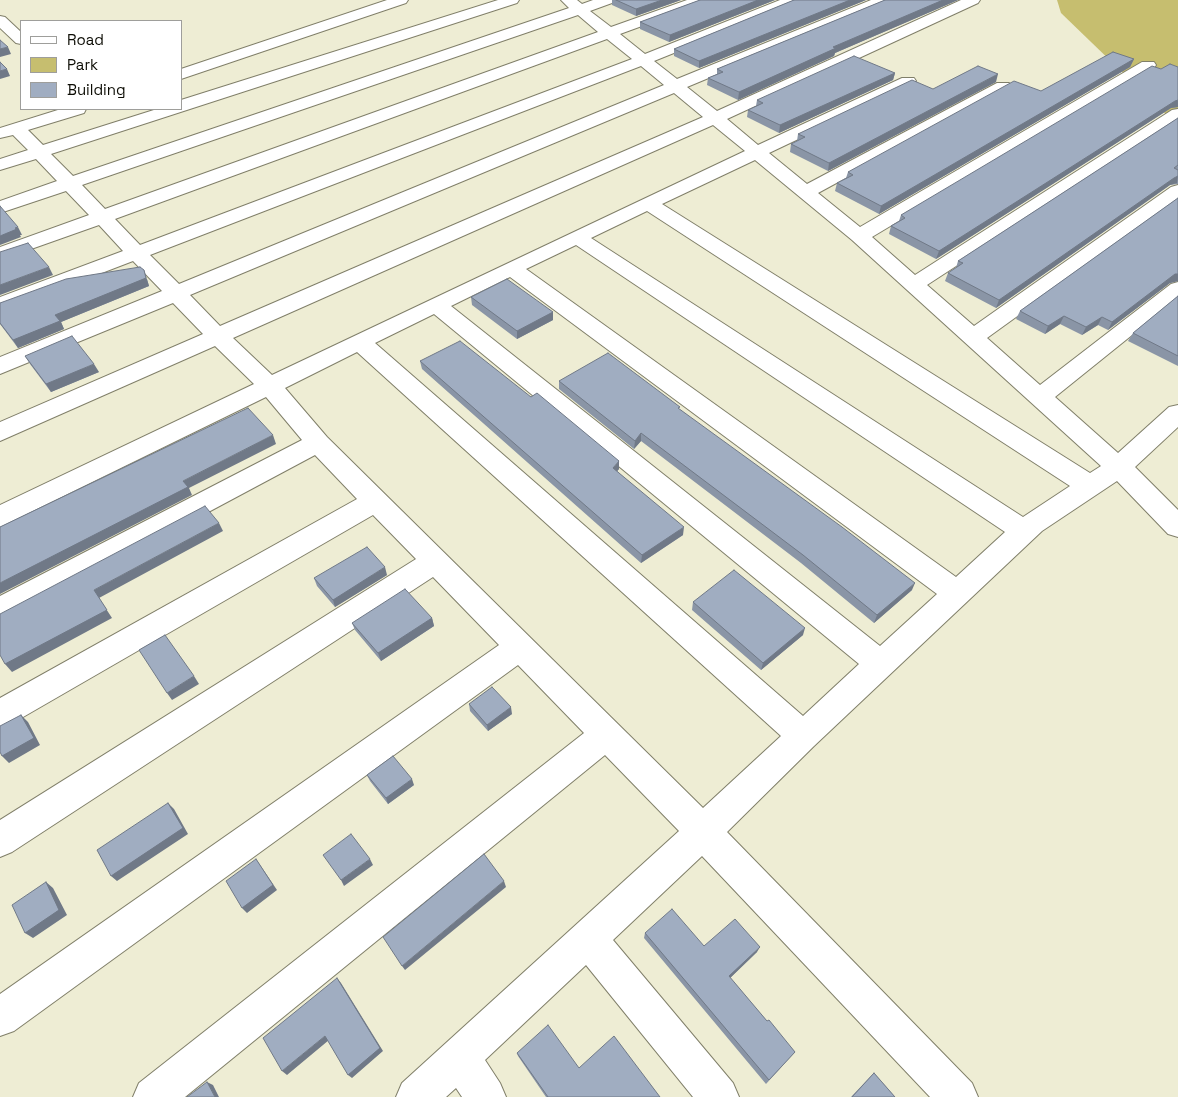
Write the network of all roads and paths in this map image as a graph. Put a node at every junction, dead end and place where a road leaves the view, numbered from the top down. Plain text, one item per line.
1 (401, 0) edge
2 (512, 0) edge
3 (607, 0) edge
4 (700, 0) edge
5 (793, 0) edge
6 (883, 0) edge
7 (973, 0) edge
8 (574, 5) edge
9 (0, 20) edge
10 (610, 33) junction
11 (20, 39) edge
12 (643, 60) junction
13 (1148, 65) dead end
14 (182, 74) edge
15 (908, 81) edge
16 (676, 86) junction
17 (1003, 86) edge
18 (182, 106) edge
19 (75, 110) edge
20 (171, 110) edge
21 (1178, 114) edge
22 (715, 118) junction
23 (8, 131) edge
24 (40, 152) junction
25 (758, 153) junction
26 (0, 165) edge
27 (70, 183) junction
28 (1178, 191) edge
29 (805, 192) junction
30 (649, 204) junction
31 (0, 207) edge
32 (103, 216) junction
33 (859, 236) junction
34 (576, 237) junction
35 (136, 252) junction
36 (0, 254) edge
37 (511, 268) junction
38 (913, 285) junction
39 (1178, 288) edge
40 (176, 293) junction
41 (0, 305) edge
42 (436, 305) junction
43 (217, 336) junction
44 (973, 337) junction
45 (360, 342) junction
46 (0, 366) edge
47 (270, 386) junction
48 (1040, 397) junction
49 (1178, 413) edge
50 (0, 432) edge
51 (318, 443) junction
52 (1119, 468) junction
53 (1090, 486) junction
54 (375, 501) junction
55 (0, 518) edge
56 (1178, 527) edge
57 (1024, 531) junction
58 (436, 562) junction
59 (957, 593) junction
60 (0, 610) edge
61 (520, 647) junction
62 (881, 664) junction
63 (0, 714) edge
64 (607, 734) junction
65 (802, 736) junction
66 (703, 832) junction
67 (0, 840) edge
68 (588, 938) junction
69 (0, 1017) edge
70 (459, 1057) junction
71 (154, 1097) edge
72 (416, 1097) edge
73 (486, 1097) edge
74 (719, 1097) edge
75 (958, 1097) edge

1 - 14 street
2 - 18 street
3 - 8 street
4 - 10 street
5 - 12 street
6 - 16 street
7 - 22 street
8 - 10 street
8 - 27 street
9 - 11 street
10 - 12 street
10 - 32 street
12 - 16 street
12 - 35 street
13 - 33 street
15 - 25 street
16 - 22 street
16 - 40 street
17 - 29 street
19 - 23 street
20 - 24 street
21 - 38 street
22 - 25 street
22 - 43 street
23 - 24 street
24 - 26 street
24 - 27 street
25 - 29 street
25 - 30 street
27 - 31 street
27 - 32 street
28 - 44 street
29 - 33 street
30 - 34 street
30 - 53 street
32 - 35 street
32 - 36 street
33 - 38 street
34 - 37 street
34 - 57 street
35 - 40 street
35 - 41 street
37 - 42 street
37 - 59 street
38 - 44 street
39 - 48 street
40 - 43 street
40 - 46 street
42 - 45 street
42 - 62 street
43 - 47 street
43 - 50 street
44 - 48 street
45 - 47 street
45 - 65 street
47 - 51 street
47 - 55 street
48 - 52 street
49 - 52 street
51 - 54 street
51 - 60 street
52 - 53 street
52 - 56 street
53 - 57 street
54 - 58 street
54 - 63 street
57 - 59 street
58 - 61 street
58 - 67 street
59 - 62 street
61 - 64 street
61 - 69 street
62 - 65 street
64 - 66 street
64 - 71 street
65 - 66 street
66 - 68 street
66 - 75 street
68 - 70 street
68 - 74 street
70 - 72 street
70 - 73 street

